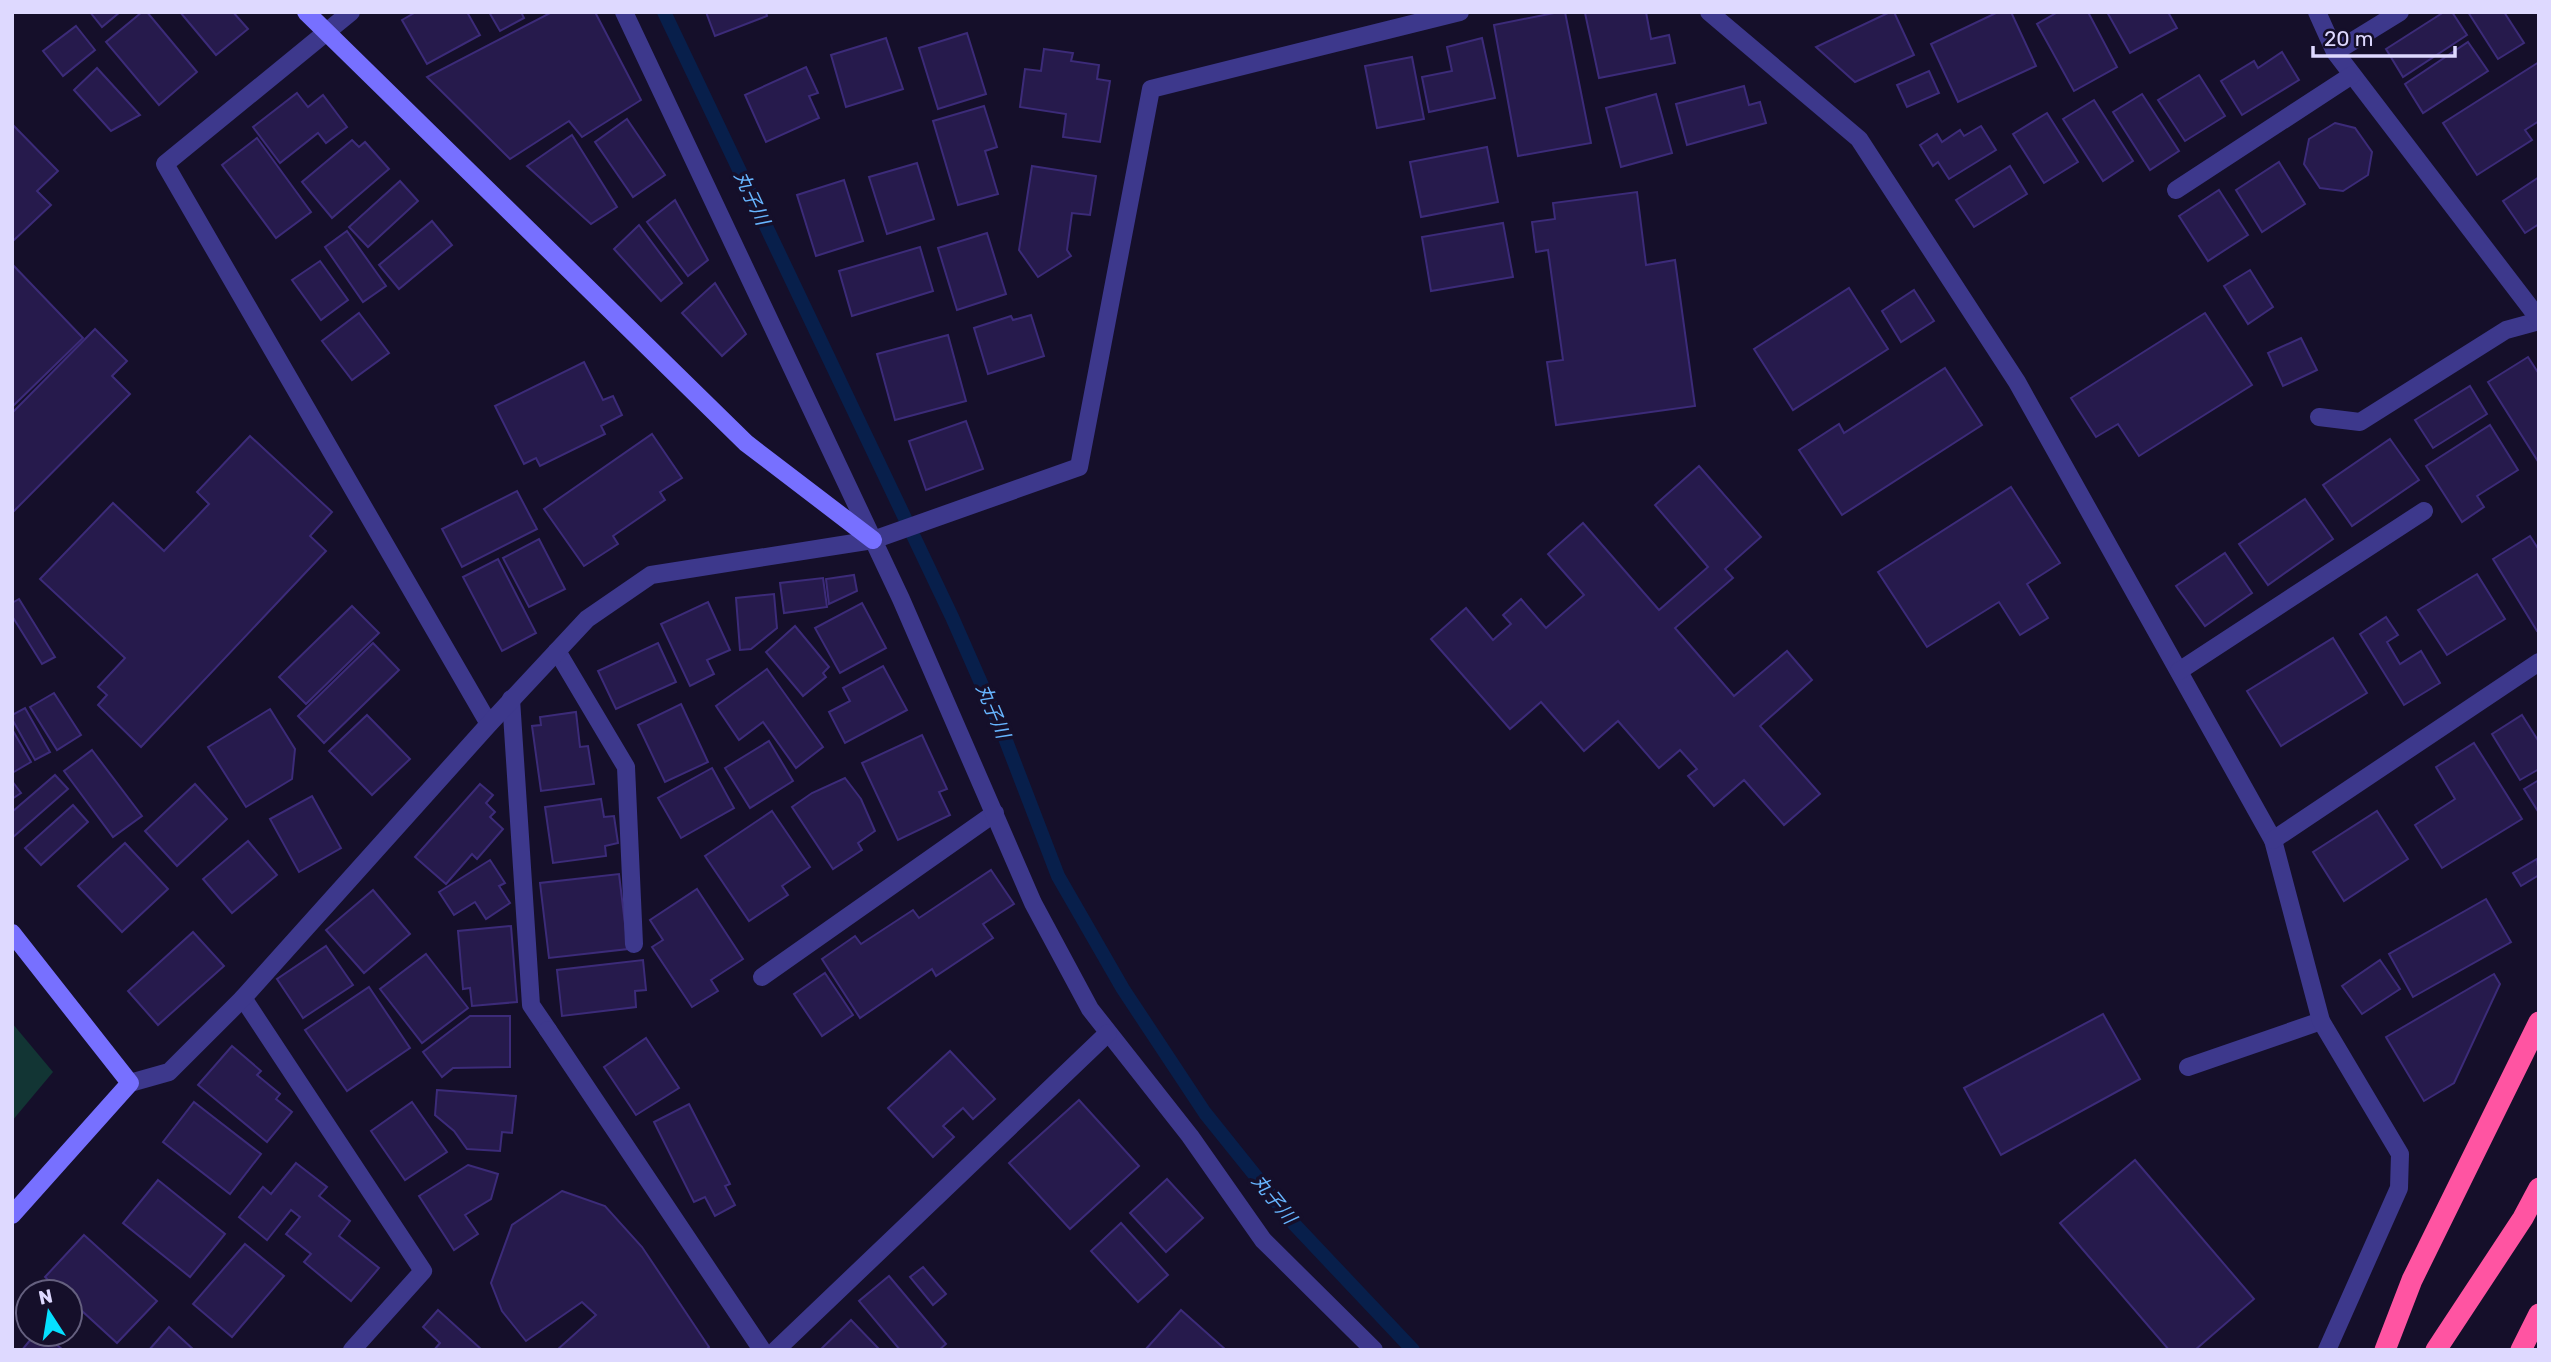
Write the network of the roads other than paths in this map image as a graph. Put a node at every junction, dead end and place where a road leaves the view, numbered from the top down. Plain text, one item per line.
1 (306, 12) edge
2 (351, 12) edge
3 (624, 12) edge
4 (1460, 12) edge
5 (1709, 12) edge
6 (2317, 12) edge
7 (2400, 12) edge
8 (325, 31) junction
9 (2335, 52) junction
10 (2352, 75) junction
11 (2176, 190) dead end
12 (2539, 320) edge
13 (2319, 417) dead end
14 (2424, 511) dead end
15 (873, 540) junction
16 (557, 651) junction
17 (2539, 662) edge
18 (2179, 671) junction
19 (511, 699) junction
20 (489, 723) junction
21 (995, 813) junction
22 (2273, 840) junction
23 (12, 933) edge
24 (634, 944) dead end
25 (762, 977) dead end
26 (243, 998) junction
27 (2322, 1021) junction
28 (2539, 1022) edge
29 (1108, 1033) junction
30 (2188, 1067) dead end
31 (130, 1083) junction
32 (2539, 1188) edge
33 (12, 1214) edge
34 (2539, 1314) edge
35 (352, 1350) edge
36 (762, 1350) edge
37 (776, 1350) edge
38 (1374, 1350) edge
39 (2327, 1350) edge
40 (2385, 1350) edge
41 (2436, 1350) edge
42 (2521, 1350) edge

1 - 8 street
2 - 8 street
3 - 15 street
4 - 15 street
5 - 18 street
6 - 9 street
7 - 9 street
8 - 15 street
8 - 20 street
9 - 10 street
10 - 11 street
10 - 12 street
12 - 13 street
14 - 18 street
15 - 16 street
15 - 21 street
16 - 19 street
16 - 24 street
17 - 22 street
18 - 22 street
19 - 20 street
19 - 36 street
20 - 26 street
21 - 25 street
21 - 29 street
22 - 27 street
23 - 31 street
26 - 31 street
26 - 35 street
27 - 30 street
27 - 39 street
28 - 40 highway
29 - 37 street
29 - 38 street
31 - 33 street
32 - 41 highway
34 - 42 highway

